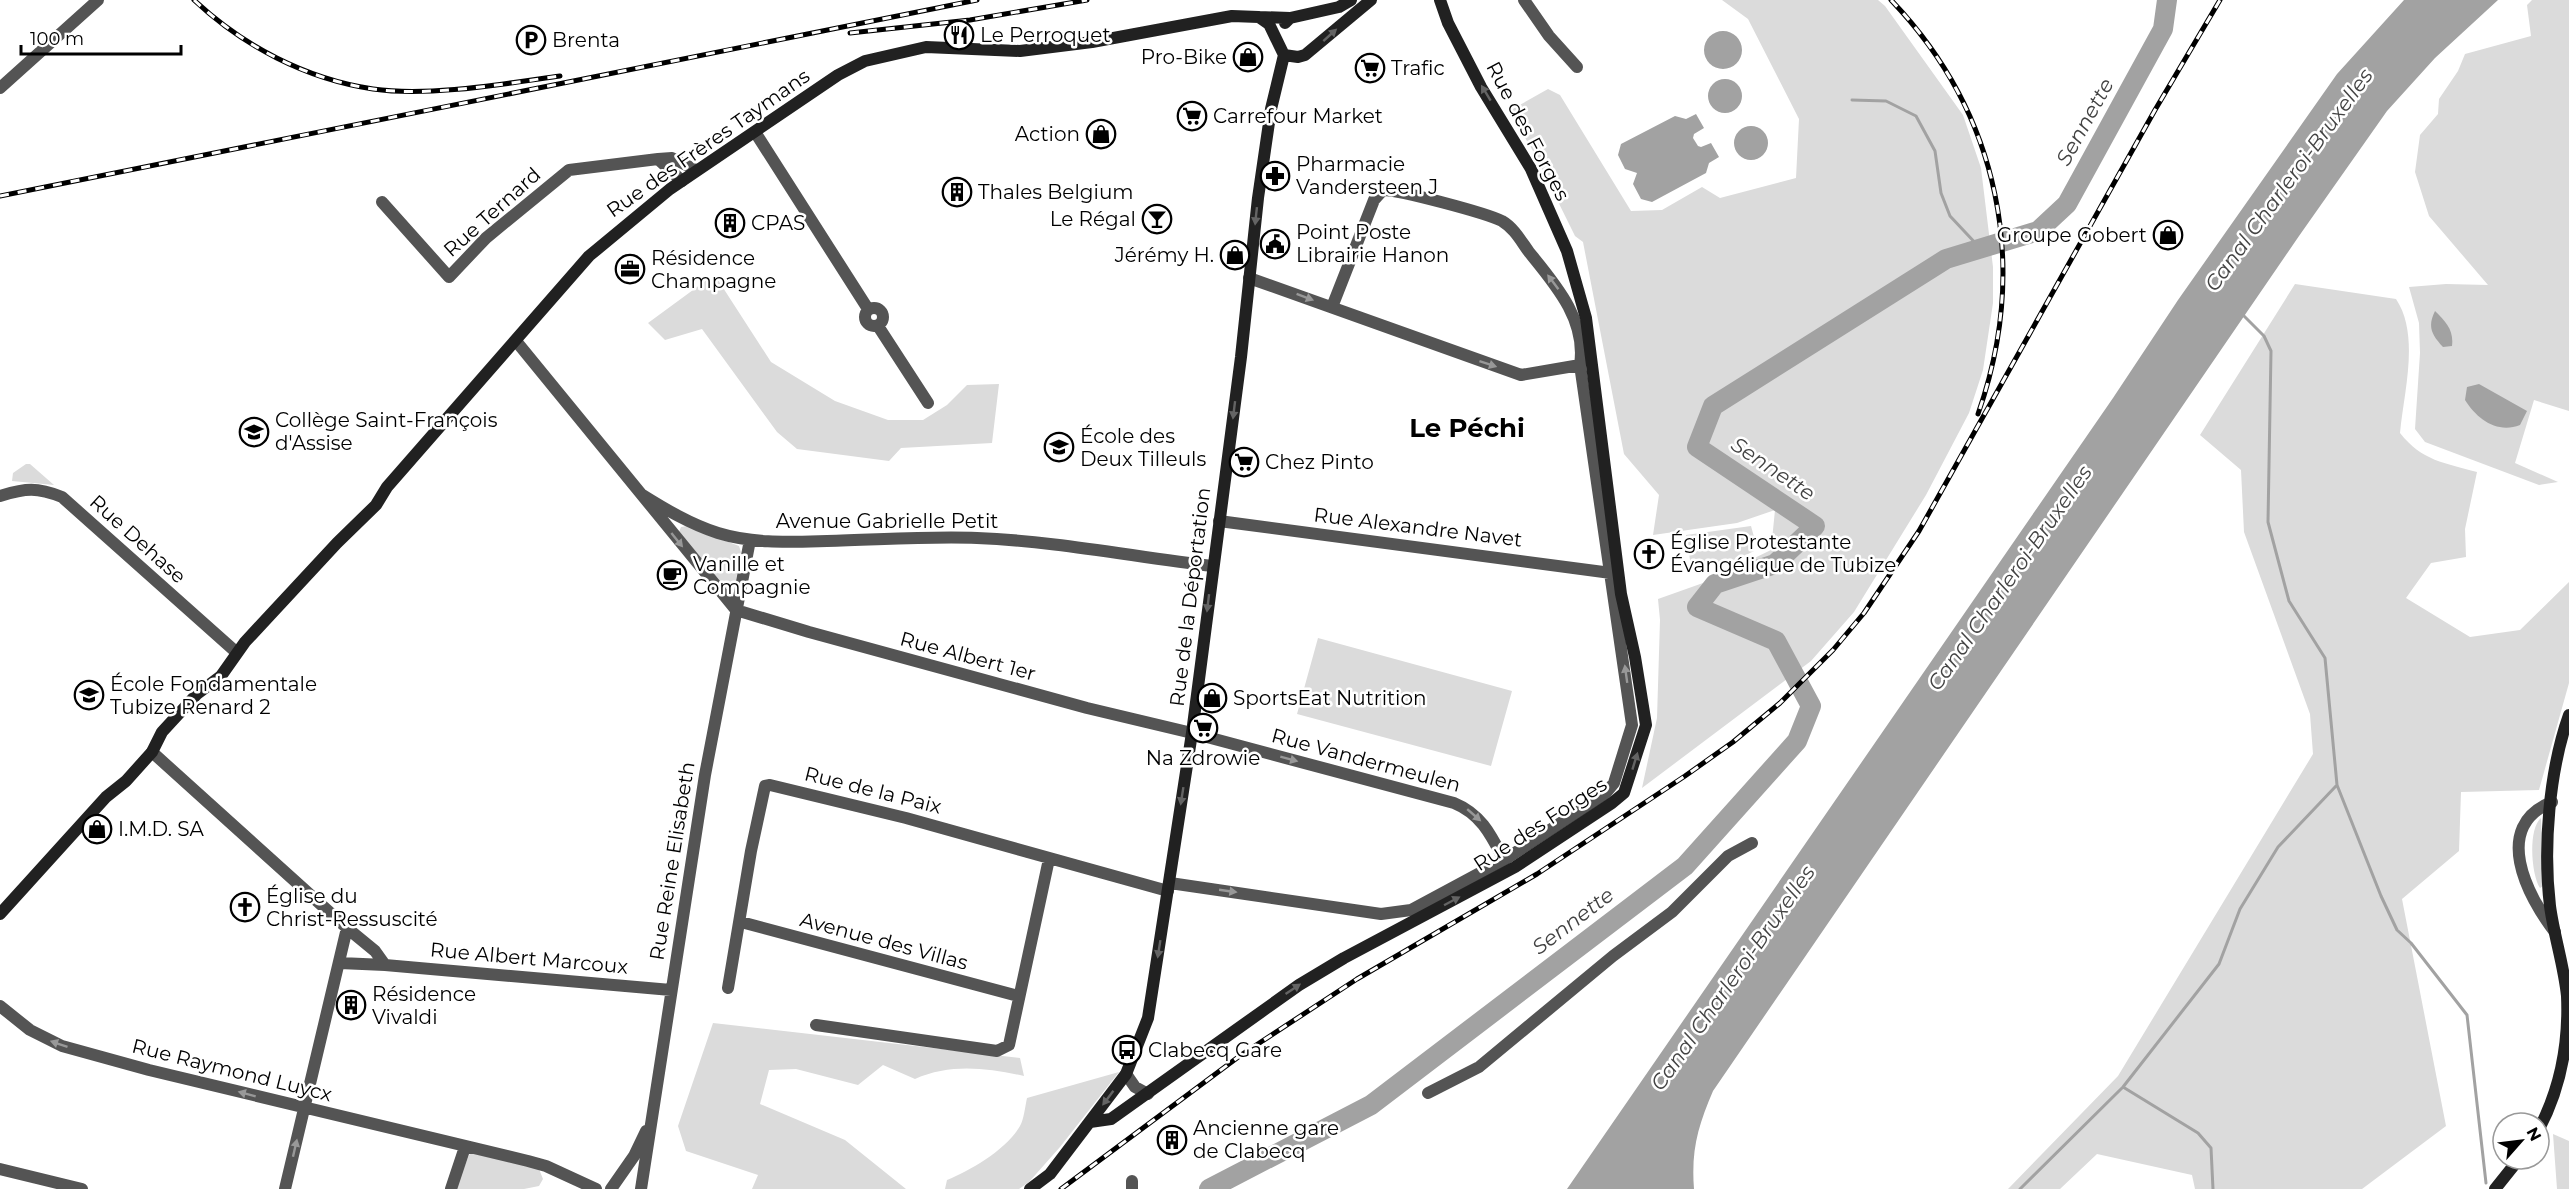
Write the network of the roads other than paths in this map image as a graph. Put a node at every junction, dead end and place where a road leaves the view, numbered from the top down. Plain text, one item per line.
1 (98, 0) edge
2 (1351, 0) edge
3 (1371, 0) edge
4 (1440, 0) edge
5 (1524, 0) edge
6 (1259, 17) junction
7 (1290, 18) junction
8 (1276, 38) junction
9 (1284, 55) junction
10 (1577, 67) dead end
11 (0, 88) edge
12 (755, 132) junction
13 (658, 159) junction
14 (696, 170) junction
15 (682, 181) junction
16 (382, 202) dead end
17 (1249, 278) junction
18 (1332, 307) junction
19 (1586, 318) junction
20 (1578, 334) junction
21 (516, 341) junction
22 (1580, 365) junction
23 (928, 403) dead end
24 (640, 494) junction
25 (0, 496) edge
26 (1219, 521) junction
27 (750, 540) junction
28 (1213, 566) junction
29 (1611, 573) junction
30 (736, 610) junction
31 (236, 652) junction
32 (2569, 716) edge
33 (1192, 733) junction
34 (152, 752) junction
35 (2552, 802) junction
36 (1752, 843) dead end
37 (1049, 859) junction
38 (1504, 860) junction
39 (1169, 887) junction
40 (1411, 910) junction
41 (0, 914) edge
42 (741, 922) junction
43 (347, 928) junction
44 (1400, 928) junction
45 (2555, 932) junction
46 (340, 963) junction
47 (385, 965) junction
48 (728, 988) dead end
49 (670, 990) junction
50 (1018, 996) junction
51 (0, 1006) edge
52 (816, 1025) dead end
53 (1126, 1074) junction
54 (1428, 1092) dead end
55 (1148, 1094) junction
56 (304, 1107) junction
57 (2546, 1111) edge
58 (652, 1119) junction
59 (1090, 1122) junction
60 (465, 1147) junction
61 (0, 1169) edge
62 (2509, 1171) edge
63 (82, 1189) edge
64 (285, 1189) edge
65 (451, 1189) edge
66 (596, 1189) edge
67 (611, 1189) edge
68 (641, 1189) edge
69 (1030, 1189) edge
70 (2495, 1189) edge

1 - 11 street
2 - 7 main road
9 -> 3 main road
19 -> 4 main road, Rue des Forges
5 - 10 street
6 - 7 main road, Rue des Frères Taymans
6 - 8 main road
6 - 12 main road, Rue des Frères Taymans
7 - 8 main road
8 - 9 main road
9 -> 17 main road, Rue de la Déportation
12 - 14 main road, Rue des Frères Taymans
12 - 23 street
13 - 14 street, Rue Ternard
13 - 15 street
13 - 16 street, Rue Ternard
14 - 15 main road, Rue des Frères Taymans
15 - 21 main road, Rue des Frères Taymans
17 -> 18 street
17 -> 26 main road, Rue de la Déportation
20 -> 18 street, Rue des Forges
18 -> 22 street
19 - 20 street
44 -> 19 main road, Rue des Forges
20 - 22 street, Rue des Forges
21 - 24 street
21 - 31 main road, Rue des Frères Taymans
22 - 29 street, Rue des Forges
24 - 27 street, Avenue Gabrielle Petit
24 -> 30 street
25 - 31 street, Rue Dehase
26 - 28 main road, Rue de la Déportation
26 - 29 street, Rue Alexandre Navet
27 - 28 street, Avenue Gabrielle Petit
27 - 30 street, Rue Reine Elisabeth
28 -> 33 main road, Rue de la Déportation
38 -> 29 street, Rue des Forges
30 - 33 street, Rue Albert 1er
30 - 49 street, Rue Reine Elisabeth
31 - 34 main road, Rue des Frères Taymans
32 - 35 main road
33 -> 38 street, Rue Vandermeulen
33 -> 39 main road, Rue de la Déportation
34 - 41 main road, Rue des Frères Taymans
34 - 43 street
35 - 45 main road
35 - 45 street
36 - 54 street
37 - 39 street, Rue de la Paix
37 - 42 street, Rue de la Paix
37 - 50 street
38 - 40 street, Rue des Forges
39 -> 40 street, Rue des Forges
39 -> 53 main road, Rue de la Déportation
40 - 44 street
42 - 48 street, Rue de la Paix
42 - 50 street, Avenue des Villas
43 - 46 street
43 - 47 street
55 -> 44 main road, Rue des Forges
45 - 57 main road
46 - 47 street, Rue Albert Marcoux
46 - 56 street
47 - 49 street, Rue Albert Marcoux
49 - 58 street, Rue Reine Elisabeth
50 - 52 street
56 -> 51 street, Rue Raymond Luycx
53 - 55 street
53 -> 59 main road
55 - 59 main road, Rue des Forges
56 - 60 street, Rue Raymond Luycx
64 -> 56 street
58 - 67 street, Rue Reine Elisabeth
58 - 68 street, Rue Reine Elisabeth
59 - 69 main road
60 - 65 street
60 - 66 street, Rue Raymond Luycx
61 - 63 street
62 - 70 main road

